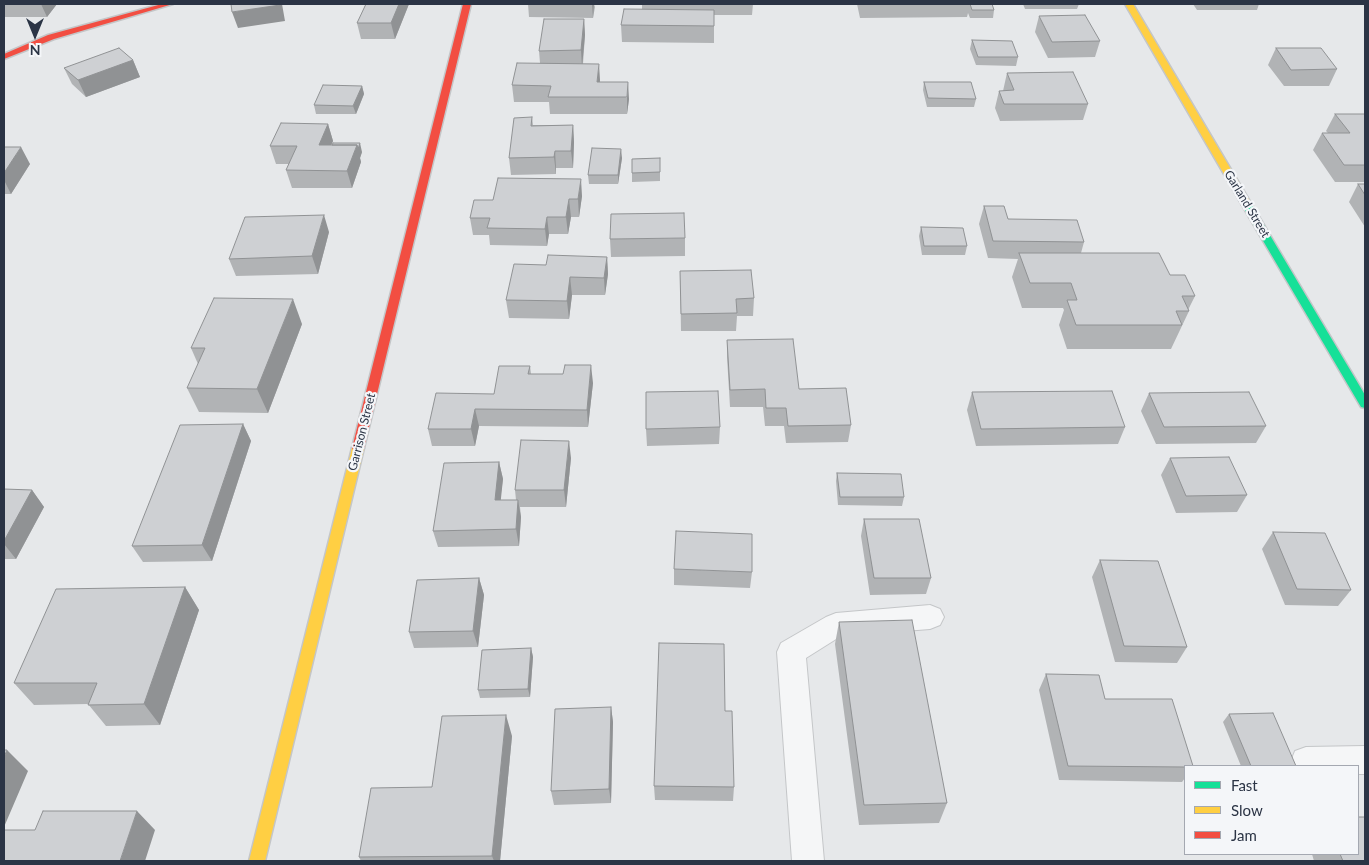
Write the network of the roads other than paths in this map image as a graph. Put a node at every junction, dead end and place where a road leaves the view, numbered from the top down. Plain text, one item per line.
1 (169, 4) edge
2 (467, 4) edge
3 (1129, 4) edge
4 (4, 57) edge
5 (1365, 404) edge
6 (930, 617) dead end
7 (1306, 760) dead end
8 (1365, 760) edge
9 (256, 861) edge
10 (808, 861) edge

1 - 4 street
2 - 9 street, Garrison Street
3 - 5 street, Garland Street
6 - 10 lane
7 - 8 lane

